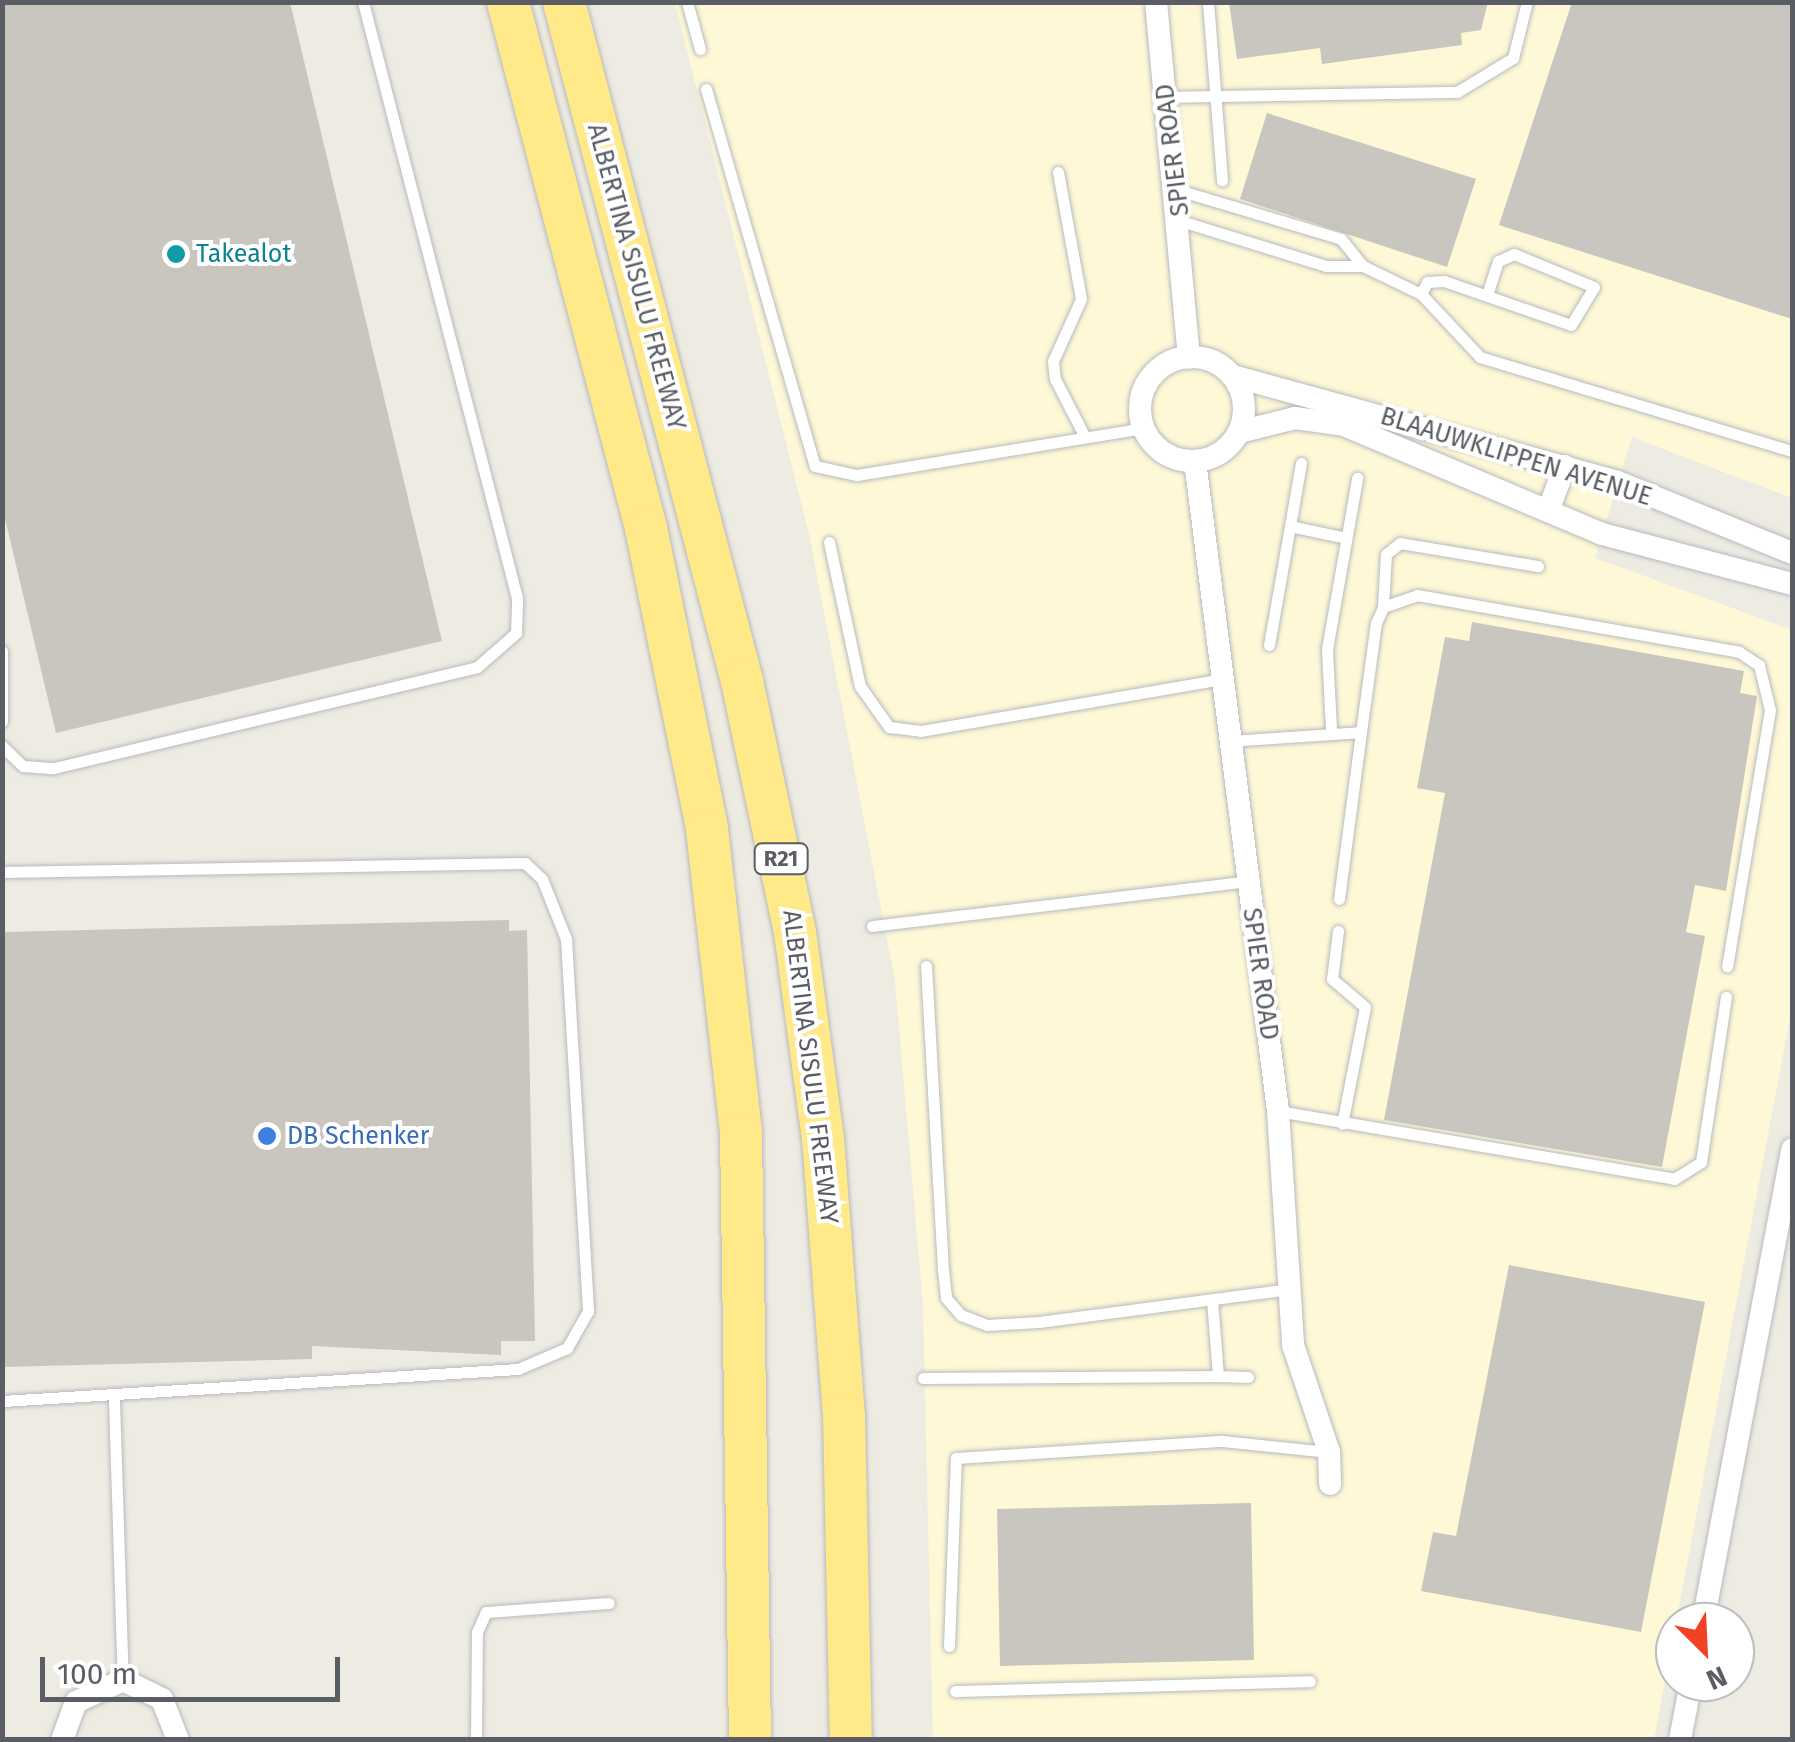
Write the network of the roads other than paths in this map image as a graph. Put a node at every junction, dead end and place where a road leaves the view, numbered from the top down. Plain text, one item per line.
1 (363, 2) edge
2 (508, 2) edge
3 (564, 2) edge
4 (687, 2) edge
5 (1156, 2) edge
6 (1208, 2) edge
7 (1527, 2) edge
8 (700, 49) dead end
9 (706, 89) dead end
10 (1220, 96) junction
11 (1167, 97) junction
12 (1058, 172) dead end
13 (1222, 180) dead end
14 (1178, 190) junction
15 (1182, 221) junction
16 (1363, 266) junction
17 (1421, 294) junction
18 (1486, 295) junction
19 (1188, 356) junction
20 (1233, 376) junction
21 (1144, 428) junction
22 (1238, 432) junction
23 (1085, 438) junction
24 (1792, 451) edge
25 (1195, 460) junction
26 (1301, 463) dead end
27 (1565, 466) junction
28 (1357, 478) dead end
29 (1548, 512) junction
30 (1712, 520) junction
31 (1290, 526) junction
32 (1346, 538) junction
33 (828, 542) dead end
34 (1792, 553) edge
35 (1699, 558) junction
36 (1538, 566) dead end
37 (1792, 584) edge
38 (1383, 607) junction
39 (1268, 646) dead end
40 (2, 651) edge
41 (1220, 679) junction
42 (2, 721) edge
43 (1330, 729) junction
44 (1361, 732) junction
45 (1229, 741) junction
46 (2, 746) edge
47 (2, 872) edge
48 (1247, 880) junction
49 (1339, 899) dead end
50 (872, 926) dead end
51 (1338, 931) dead end
52 (926, 966) dead end
53 (1727, 966) dead end
54 (1726, 996) dead end
55 (1278, 1111) junction
56 (1342, 1124) junction
57 (1792, 1149) edge
58 (1294, 1289) junction
59 (1212, 1300) junction
60 (1218, 1376) junction
61 (1248, 1377) dead end
62 (923, 1378) dead end
63 (114, 1400) junction
64 (2, 1401) edge
65 (1330, 1452) junction
66 (1330, 1484) dead end
67 (1706, 1602) edge
68 (610, 1603) dead end
69 (949, 1646) dead end
70 (123, 1680) junction
71 (1310, 1681) dead end
72 (955, 1691) dead end
73 (1688, 1702) edge
74 (62, 1740) edge
75 (178, 1740) edge
76 (476, 1740) edge
77 (750, 1740) edge
78 (850, 1740) edge
79 (1680, 1740) edge

1 - 46 lane
2 - 77 highway
3 - 78 highway, ALBERTINA SISULU FREEWAY / R21
4 - 8 lane
5 - 11 street, SPIER ROAD
6 - 10 lane
7 - 10 lane
9 - 23 lane
10 - 11 lane
10 - 13 lane
11 - 14 street, SPIER ROAD
12 - 23 lane
14 - 15 street, SPIER ROAD
14 - 16 lane
15 - 16 lane
15 - 19 street, SPIER ROAD
16 - 17 lane
17 - 18 lane
17 - 24 lane
18 - 18 lane
19 - 20 street
19 - 21 street
20 - 22 street
20 - 27 street, BLAAUWKLIPPEN AVENUE
21 - 23 lane
21 - 25 street
22 - 25 street
22 - 29 street, BLAAUWKLIPPEN AVENUE
25 - 41 street, SPIER ROAD
26 - 31 lane
27 - 29 street
27 - 30 street, BLAAUWKLIPPEN AVENUE
28 - 32 lane
29 - 35 street, BLAAUWKLIPPEN AVENUE
30 - 34 street, BLAAUWKLIPPEN AVENUE
30 - 35 street
31 - 32 lane
31 - 39 lane
32 - 43 lane
33 - 41 lane
35 - 37 street, BLAAUWKLIPPEN AVENUE
36 - 38 lane
38 - 44 lane
38 - 53 lane
40 - 42 lane
41 - 45 street, SPIER ROAD
43 - 44 lane
43 - 45 lane
44 - 49 lane
45 - 48 street, SPIER ROAD
47 - 63 lane
48 - 50 lane
48 - 55 street, SPIER ROAD
51 - 56 lane
52 - 59 lane
54 - 56 lane
55 - 56 lane
55 - 58 street, SPIER ROAD
57 - 67 street
58 - 59 lane
58 - 65 street, SPIER ROAD
59 - 60 lane
60 - 61 lane
60 - 62 lane
63 - 64 lane
63 - 70 lane
65 - 66 street, SPIER ROAD
65 - 69 lane
68 - 76 lane
70 - 74 street
70 - 75 street
71 - 72 lane
73 - 79 street

